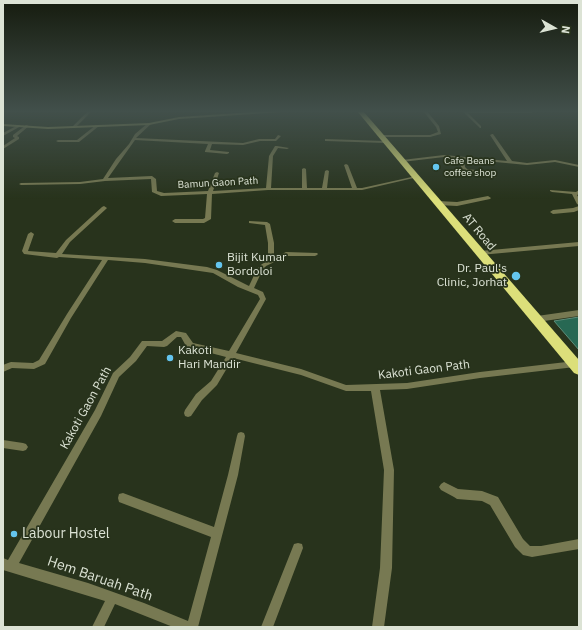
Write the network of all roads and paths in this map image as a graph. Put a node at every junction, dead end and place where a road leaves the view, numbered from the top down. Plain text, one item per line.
1 (14, 140) edge
2 (79, 140) edge
3 (133, 140) edge
4 (170, 140) edge
5 (257, 140) edge
6 (384, 140) edge
7 (496, 140) edge
8 (58, 141) dead end
9 (211, 142) junction
10 (3, 148) edge
11 (287, 148) dead end
12 (227, 153) dead end
13 (461, 158) junction
14 (402, 161) junction
15 (511, 163) junction
16 (346, 165) dead end
17 (579, 166) edge
18 (304, 169) dead end
19 (327, 171) dead end
20 (217, 173) dead end
21 (416, 177) junction
22 (494, 177) dead end
23 (105, 180) junction
24 (21, 184) dead end
25 (268, 189) junction
26 (305, 189) junction
27 (324, 189) junction
28 (355, 189) junction
29 (210, 191) junction
30 (552, 192) dead end
31 (577, 192) edge
32 (488, 198) dead end
33 (438, 203) junction
34 (579, 203) edge
35 (104, 208) dead end
36 (579, 208) edge
37 (553, 212) dead end
38 (175, 221) dead end
39 (251, 222) dead end
40 (32, 234) dead end
41 (579, 244) edge
42 (480, 253) junction
43 (315, 254) dead end
44 (57, 256) junction
45 (106, 259) junction
46 (271, 262) junction
47 (250, 290) junction
48 (579, 313) edge
49 (537, 319) junction
50 (231, 355) junction
51 (577, 366) edge
52 (3, 368) edge
53 (375, 388) junction
54 (188, 413) dead end
55 (242, 436) dead end
56 (3, 444) edge
57 (23, 447) dead end
58 (444, 487) dead end
59 (123, 498) dead end
60 (217, 534) junction
61 (579, 544) edge
62 (298, 548) dead end
63 (7, 565) edge
64 (112, 598) junction
65 (98, 627) edge
66 (187, 627) edge
67 (192, 627) edge
68 (267, 627) edge
69 (378, 627) edge

1 - 10 street
2 - 8 street
3 - 23 street
4 - 9 street
5 - 9 street
6 - 14 highway, AT Road
7 - 15 street
9 - 12 street
11 - 25 street
13 - 14 street
13 - 15 street
13 - 22 street
14 - 21 highway, AT Road
15 - 17 street
16 - 28 street
18 - 26 street
19 - 27 street
20 - 29 street
21 - 28 street, Bamun Gaon Path
21 - 33 highway, AT Road
23 - 24 street
23 - 29 street, Bamun Gaon Path
25 - 26 street, Bamun Gaon Path
25 - 29 street, Bamun Gaon Path
26 - 27 street, Bamun Gaon Path
27 - 28 street, Bamun Gaon Path
29 - 38 street
30 - 31 street
31 - 34 street
32 - 33 street
33 - 42 highway, AT Road
35 - 44 street
36 - 37 street
39 - 46 street
40 - 44 street
41 - 42 street
42 - 49 highway, AT Road
43 - 46 street
44 - 45 street
45 - 47 street
45 - 52 street
46 - 47 street
47 - 50 street
48 - 49 street
49 - 51 highway, AT Road
50 - 53 street, Kakoti Gaon Path
50 - 54 street
50 - 63 street, Kakoti Gaon Path
51 - 53 street, Kakoti Gaon Path
53 - 69 street
55 - 60 street
56 - 57 street
58 - 61 street
59 - 60 street
60 - 67 street
62 - 68 street
63 - 64 street, Hem Baruah Path
64 - 65 street
64 - 66 street, Hem Baruah Path

